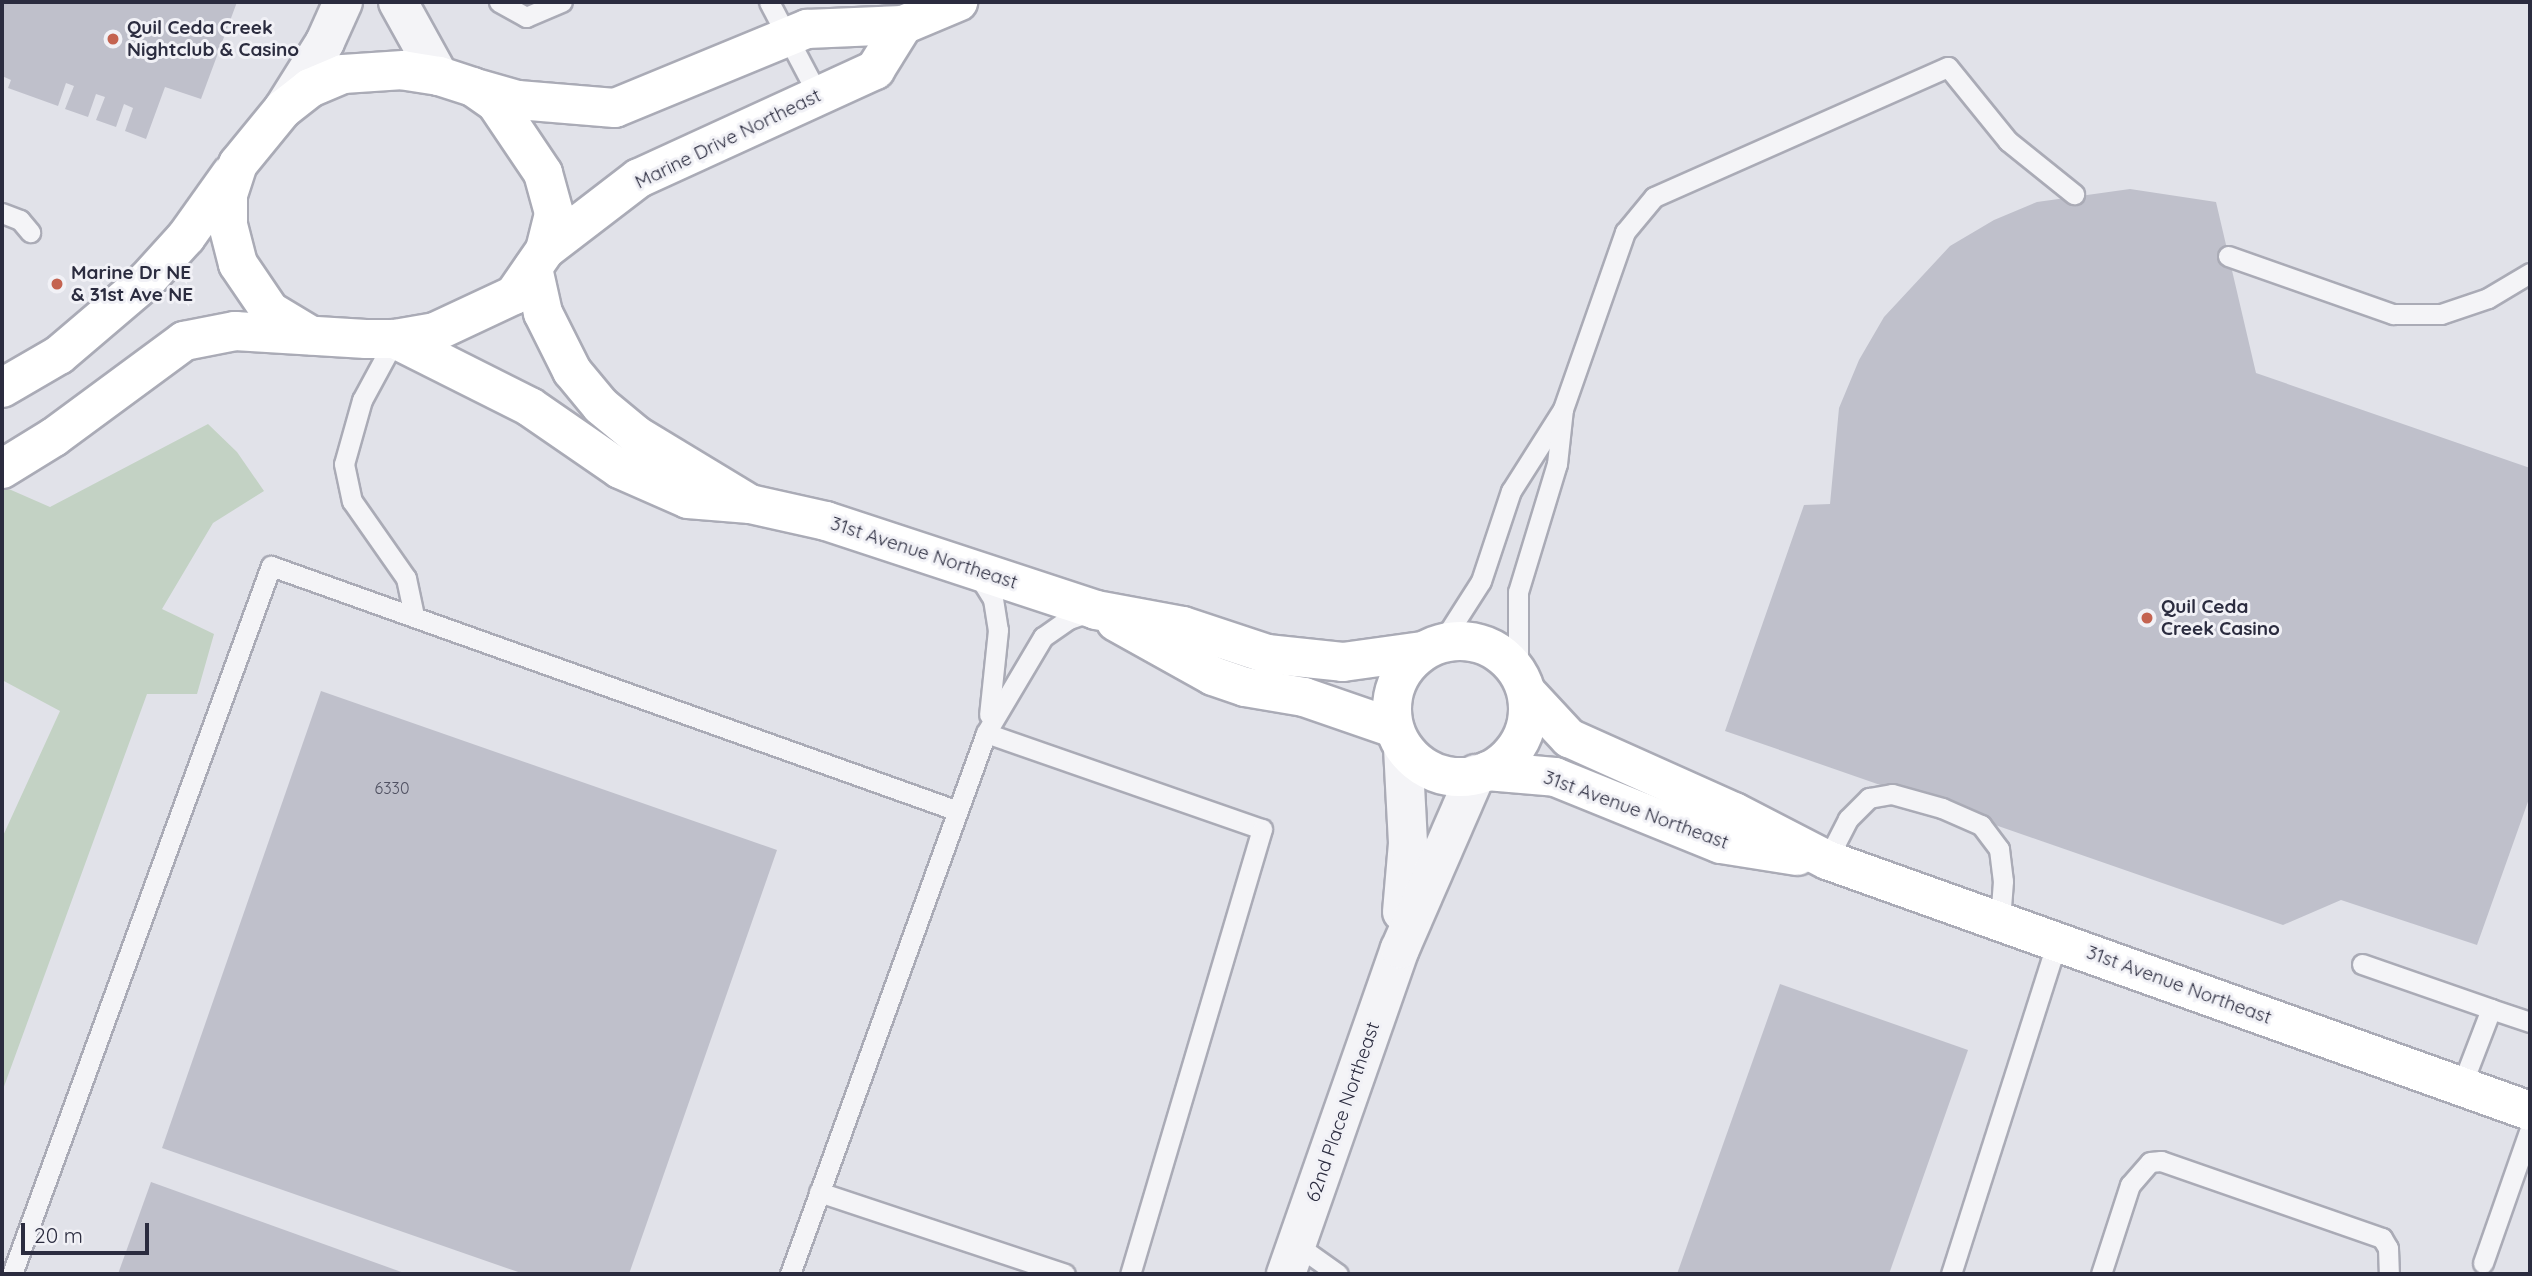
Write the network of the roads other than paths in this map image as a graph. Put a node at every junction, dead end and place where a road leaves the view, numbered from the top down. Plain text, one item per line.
1 (343, 2) edge
2 (398, 2) edge
3 (499, 2) edge
4 (562, 2) edge
5 (769, 2) edge
6 (958, 2) edge
7 (903, 25) junction
8 (788, 38) junction
9 (456, 81) junction
10 (818, 95) junction
11 (283, 109) junction
12 (238, 164) junction
13 (2074, 194) dead end
14 (2, 213) edge
15 (30, 232) dead end
16 (2228, 256) dead end
17 (539, 259) junction
18 (2530, 273) edge
19 (310, 335) junction
20 (395, 339) junction
21 (2, 388) edge
22 (1563, 409) junction
23 (2, 469) edge
24 (750, 505) junction
25 (972, 567) junction
26 (1096, 610) junction
27 (414, 617) junction
28 (1432, 647) junction
29 (1522, 682) junction
30 (986, 733) junction
31 (1398, 738) junction
32 (1482, 773) junction
33 (958, 811) junction
34 (1827, 860) junction
35 (2000, 921) junction
36 (2057, 941) junction
37 (1400, 949) junction
38 (2361, 964) dead end
39 (2491, 1009) junction
40 (2530, 1022) edge
41 (2461, 1087) junction
42 (2530, 1111) edge
43 (2530, 1129) edge
44 (820, 1192) junction
45 (1292, 1259) edge
46 (2483, 1263) dead end
47 (12, 1274) edge
48 (790, 1274) edge
49 (1065, 1274) edge
50 (1129, 1274) edge
51 (1338, 1274) edge
52 (1951, 1274) edge
53 (2101, 1274) edge
54 (2389, 1274) edge

1 - 11 street
2 - 9 street
3 - 4 lane
5 - 8 lane
6 - 7 street
7 - 8 street
7 - 10 street, Marine Drive Northeast
8 - 9 street
8 - 10 lane
9 - 11 street
9 - 17 street
10 - 17 street, Marine Drive Northeast
11 - 12 street
12 - 19 street
12 - 21 street
13 - 22 lane
14 - 15 lane
16 - 18 lane
17 - 20 street
17 - 24 street, 31st Avenue Northeast
19 - 20 street
19 - 23 street
20 - 24 street, 31st Avenue Northeast
20 - 27 lane
22 - 28 lane
22 - 29 lane
24 - 25 street, 31st Avenue Northeast
25 - 26 street, 31st Avenue Northeast
25 - 30 lane
26 - 28 street, 31st Avenue Northeast
26 - 30 lane
26 - 31 street, 31st Avenue Northeast
27 - 33 lane
27 - 47 lane
28 - 29 street
28 - 31 street
29 - 32 street
29 - 34 street, 31st Avenue Northeast
30 - 33 lane
30 - 50 lane
31 - 32 street
31 - 37 street, 62nd Place Northeast
32 - 34 street, 31st Avenue Northeast
32 - 37 street, 62nd Place Northeast
33 - 44 lane
34 - 35 street, 31st Avenue Northeast
34 - 35 lane
35 - 36 street, 31st Avenue Northeast
36 - 41 street, 31st Avenue Northeast
36 - 52 lane
37 - 45 street, 62nd Place Northeast
38 - 39 lane
39 - 40 lane
39 - 41 lane
41 - 42 street, 31st Avenue Northeast
43 - 46 lane
44 - 48 lane
44 - 49 lane
45 - 51 lane
53 - 54 lane

